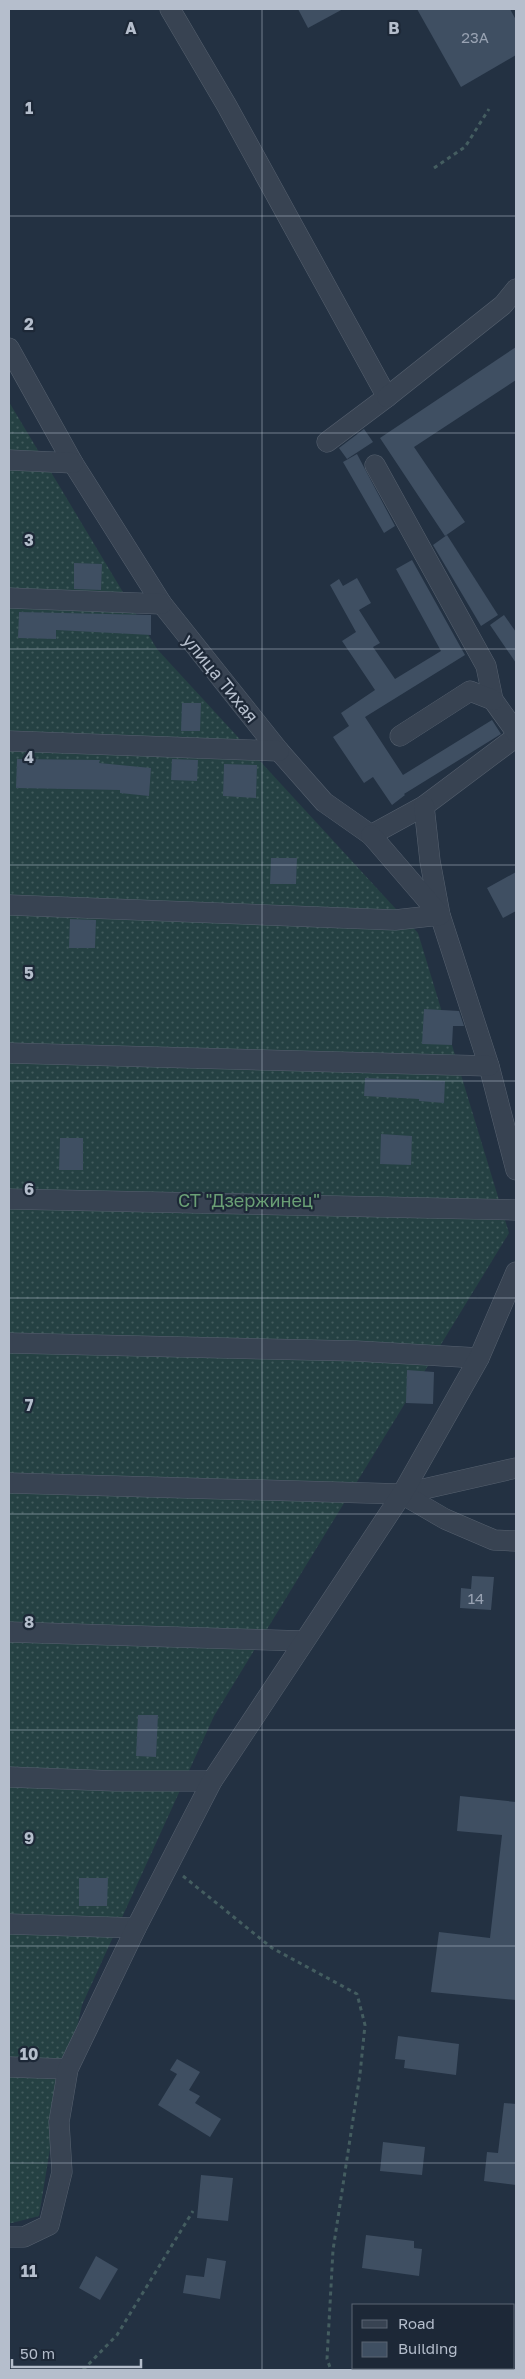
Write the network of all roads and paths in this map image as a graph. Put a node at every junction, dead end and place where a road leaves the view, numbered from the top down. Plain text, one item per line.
1 (170, 9) edge
2 (489, 109) dead end
3 (434, 168) dead end
4 (516, 289) edge
5 (9, 348) edge
6 (387, 398) junction
7 (327, 442) dead end
8 (9, 460) edge
9 (74, 463) junction
10 (375, 464) dead end
11 (9, 598) edge
12 (162, 604) junction
13 (493, 700) junction
14 (516, 732) edge
15 (400, 736) dead end
16 (516, 737) edge
17 (9, 741) edge
18 (279, 751) junction
19 (424, 806) junction
20 (371, 835) junction
21 (9, 906) edge
22 (440, 915) junction
23 (9, 1053) edge
24 (489, 1066) junction
25 (516, 1170) edge
26 (9, 1199) edge
27 (516, 1210) edge
28 (516, 1272) edge
29 (506, 1296) junction
30 (516, 1313) edge
31 (9, 1343) edge
32 (479, 1358) junction
33 (516, 1468) edge
34 (9, 1483) edge
35 (402, 1494) junction
36 (516, 1541) edge
37 (9, 1632) edge
38 (304, 1641) junction
39 (9, 1777) edge
40 (212, 1781) junction
41 (169, 1864) junction
42 (9, 1924) edge
43 (136, 1928) junction
44 (9, 2066) edge
45 (68, 2069) junction
46 (193, 2211) dead end
47 (9, 2237) edge
48 (83, 2370) edge
49 (331, 2370) edge

1 - 6 street
2 - 3 path
4 - 6 street
5 - 9 street, улица Тихая
6 - 7 street
8 - 9 street
9 - 12 street, улица Тихая
10 - 13 street
11 - 12 street
12 - 18 street, улица Тихая
13 - 14 street
13 - 15 street
16 - 19 street
17 - 18 street
18 - 20 street, улица Тихая
19 - 20 street
19 - 22 street
20 - 22 street, улица Тихая
21 - 22 street
22 - 24 street
23 - 24 street
24 - 25 street
26 - 27 street
28 - 29 street
29 - 30 street
29 - 32 street
31 - 32 street
32 - 35 street
33 - 35 street
34 - 35 street
35 - 36 street
35 - 38 street
37 - 38 street
38 - 40 street
39 - 40 street
40 - 41 street
41 - 43 street
41 - 49 path
42 - 43 street
43 - 45 street
44 - 45 street
45 - 47 street
46 - 48 path

